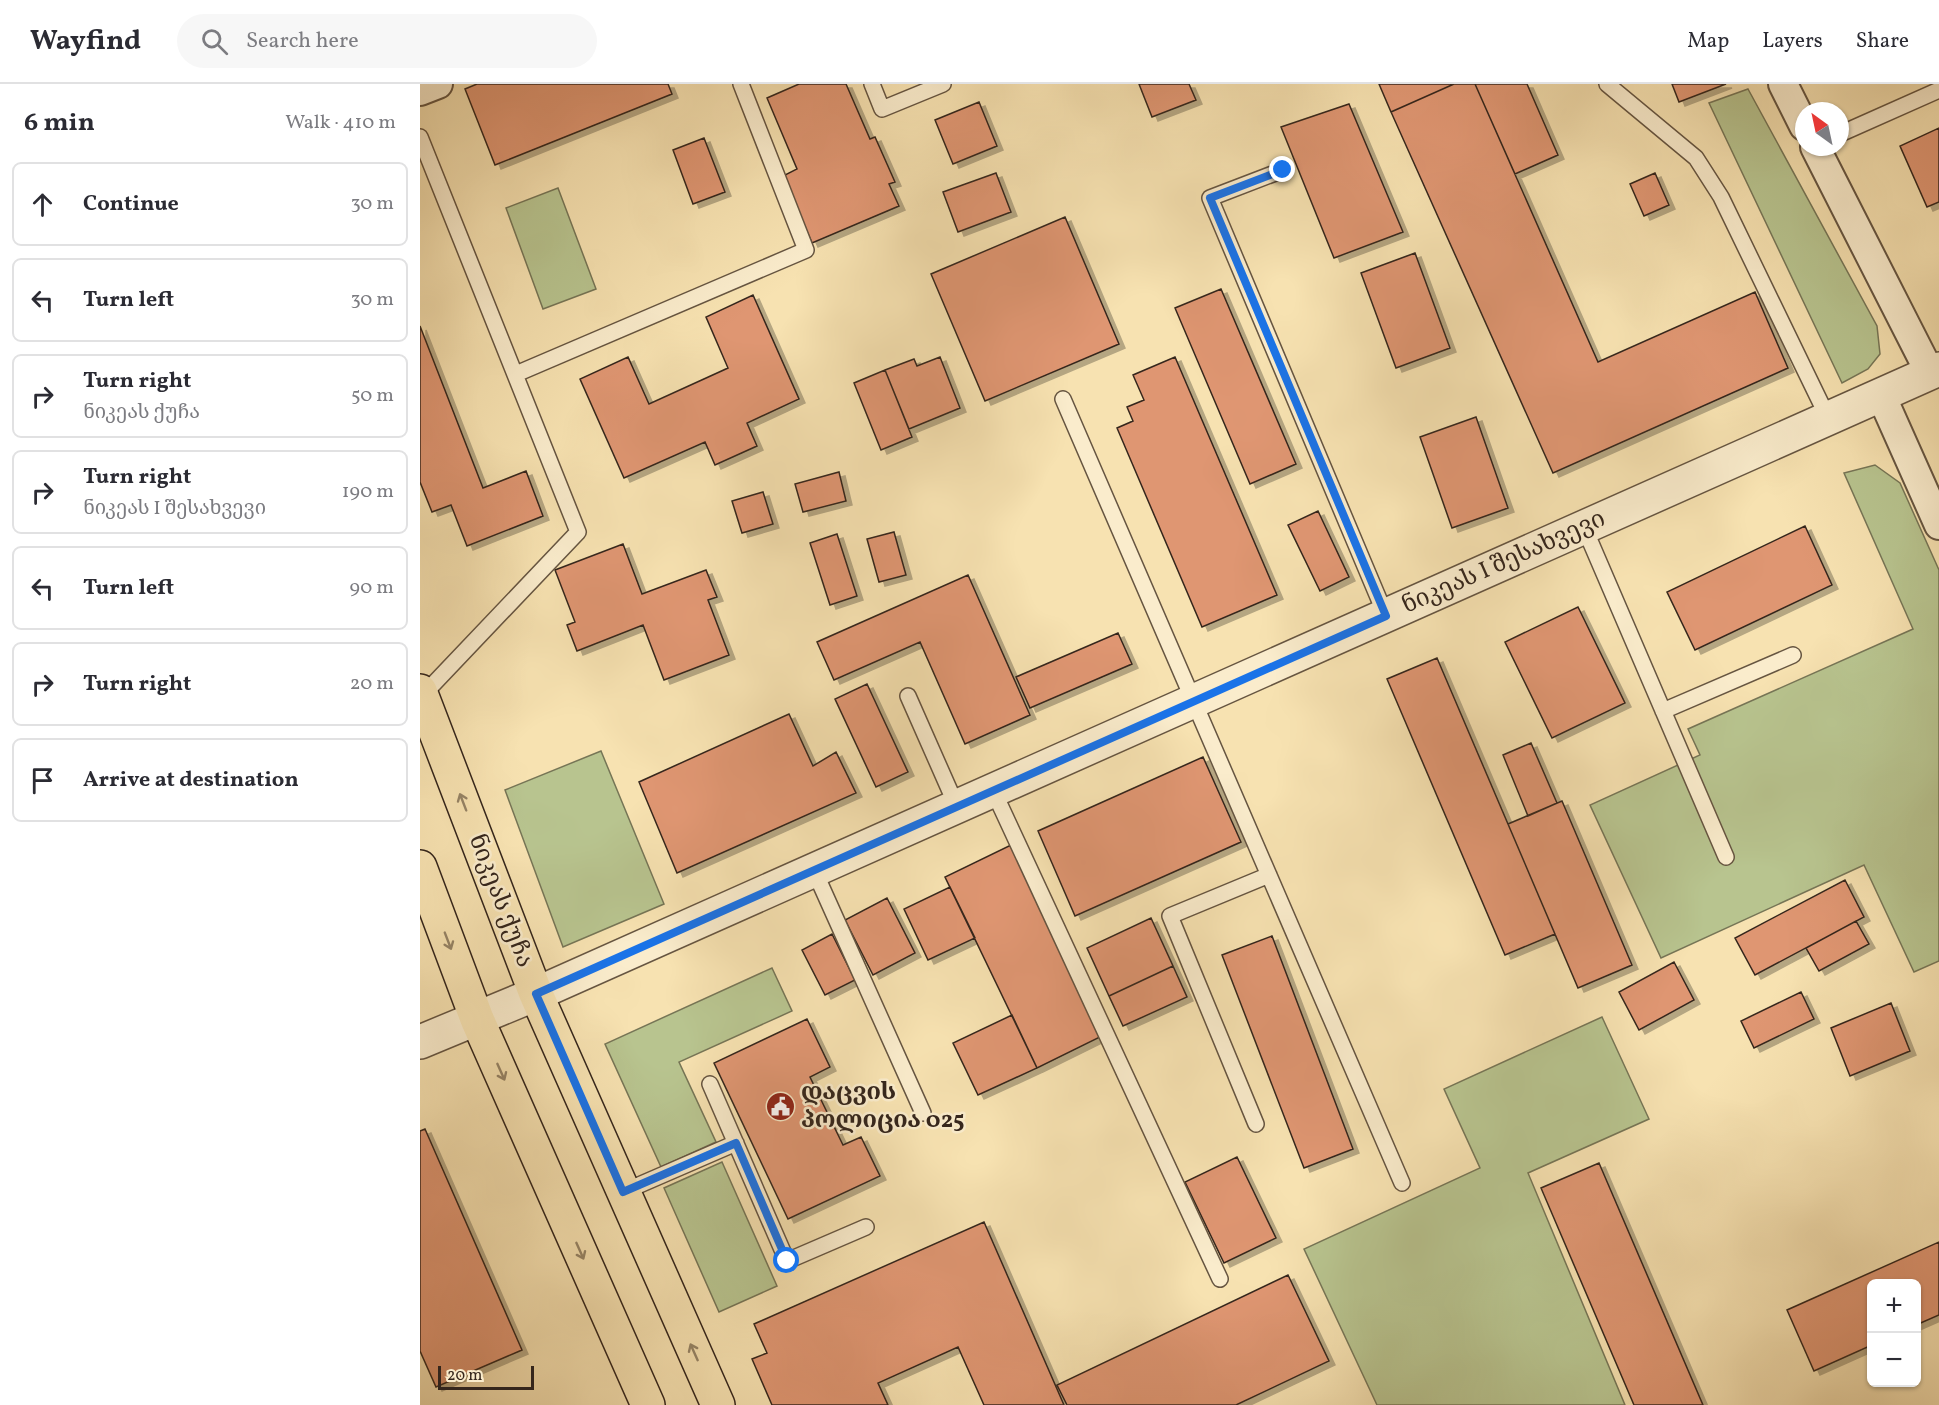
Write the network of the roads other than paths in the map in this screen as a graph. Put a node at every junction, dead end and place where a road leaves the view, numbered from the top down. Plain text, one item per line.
1 (438, 84) edge
2 (741, 84) edge
3 (872, 84) edge
4 (943, 84) edge
5 (1607, 84) edge
6 (1783, 84) edge
7 (1939, 90) edge
8 (420, 91) edge
9 (1795, 108) edge
10 (1849, 130) edge
11 (420, 137) edge
12 (1820, 156) edge
13 (1283, 170) dead end
14 (1934, 371) edge
15 (516, 374) junction
16 (1881, 395) junction
17 (1063, 399) dead end
18 (1828, 418) junction
19 (1939, 525) edge
20 (1584, 527) junction
21 (1386, 616) junction
22 (1793, 655) dead end
23 (421, 694) edge
24 (908, 696) dead end
25 (1193, 701) junction
26 (1663, 711) junction
27 (993, 790) junction
28 (957, 807) junction
29 (1726, 857) dead end
30 (420, 867) edge
31 (814, 870) junction
32 (1269, 875) junction
33 (536, 994) junction
34 (477, 1019) junction
35 (420, 1042) edge
36 (710, 1084) dead end
37 (923, 1113) dead end
38 (1256, 1124) dead end
39 (736, 1143) junction
40 (1402, 1183) dead end
41 (623, 1192) junction
42 (866, 1227) dead end
43 (1220, 1279) dead end
44 (648, 1405) edge
45 (718, 1405) edge

1 - 8 street
2 - 15 lane
3 - 4 lane
5 - 18 lane
6 - 9 street
7 - 10 lane
11 - 15 lane
12 - 14 street
13 - 21 lane
14 - 16 street, ნიკეას I შესახვევი
15 - 23 lane
16 - 18 street, ნიკეას I შესახვევი
16 - 19 street
17 - 25 lane
18 - 20 street, ნიკეას I შესახვევი
20 - 21 street, ნიკეას I შესახვევი
20 - 26 lane
21 - 25 street, ნიკეას I შესახვევი
22 - 26 lane
33 -> 23 main road, ნიკეას ქუჩა
24 - 28 lane
25 - 27 street, ნიკეას I შესახვევი
25 - 32 lane
26 - 29 lane
27 - 28 street, ნიკეას I შესახვევი
27 - 43 lane
28 - 31 street, ნიკეას I შესახვევი
30 -> 34 main road
31 - 33 street, ნიკეას I შესახვევი
31 - 37 lane
32 - 38 lane
32 - 40 lane
33 - 34 street, ნიკეას I შესახვევი
33 - 41 main road, ნიკეას ქუჩა
34 - 35 street, ნიკეას I შესახვევი
34 -> 44 main road
36 - 39 lane
39 - 41 lane
39 - 42 lane
45 -> 41 main road, ნიკეას ქუჩა

